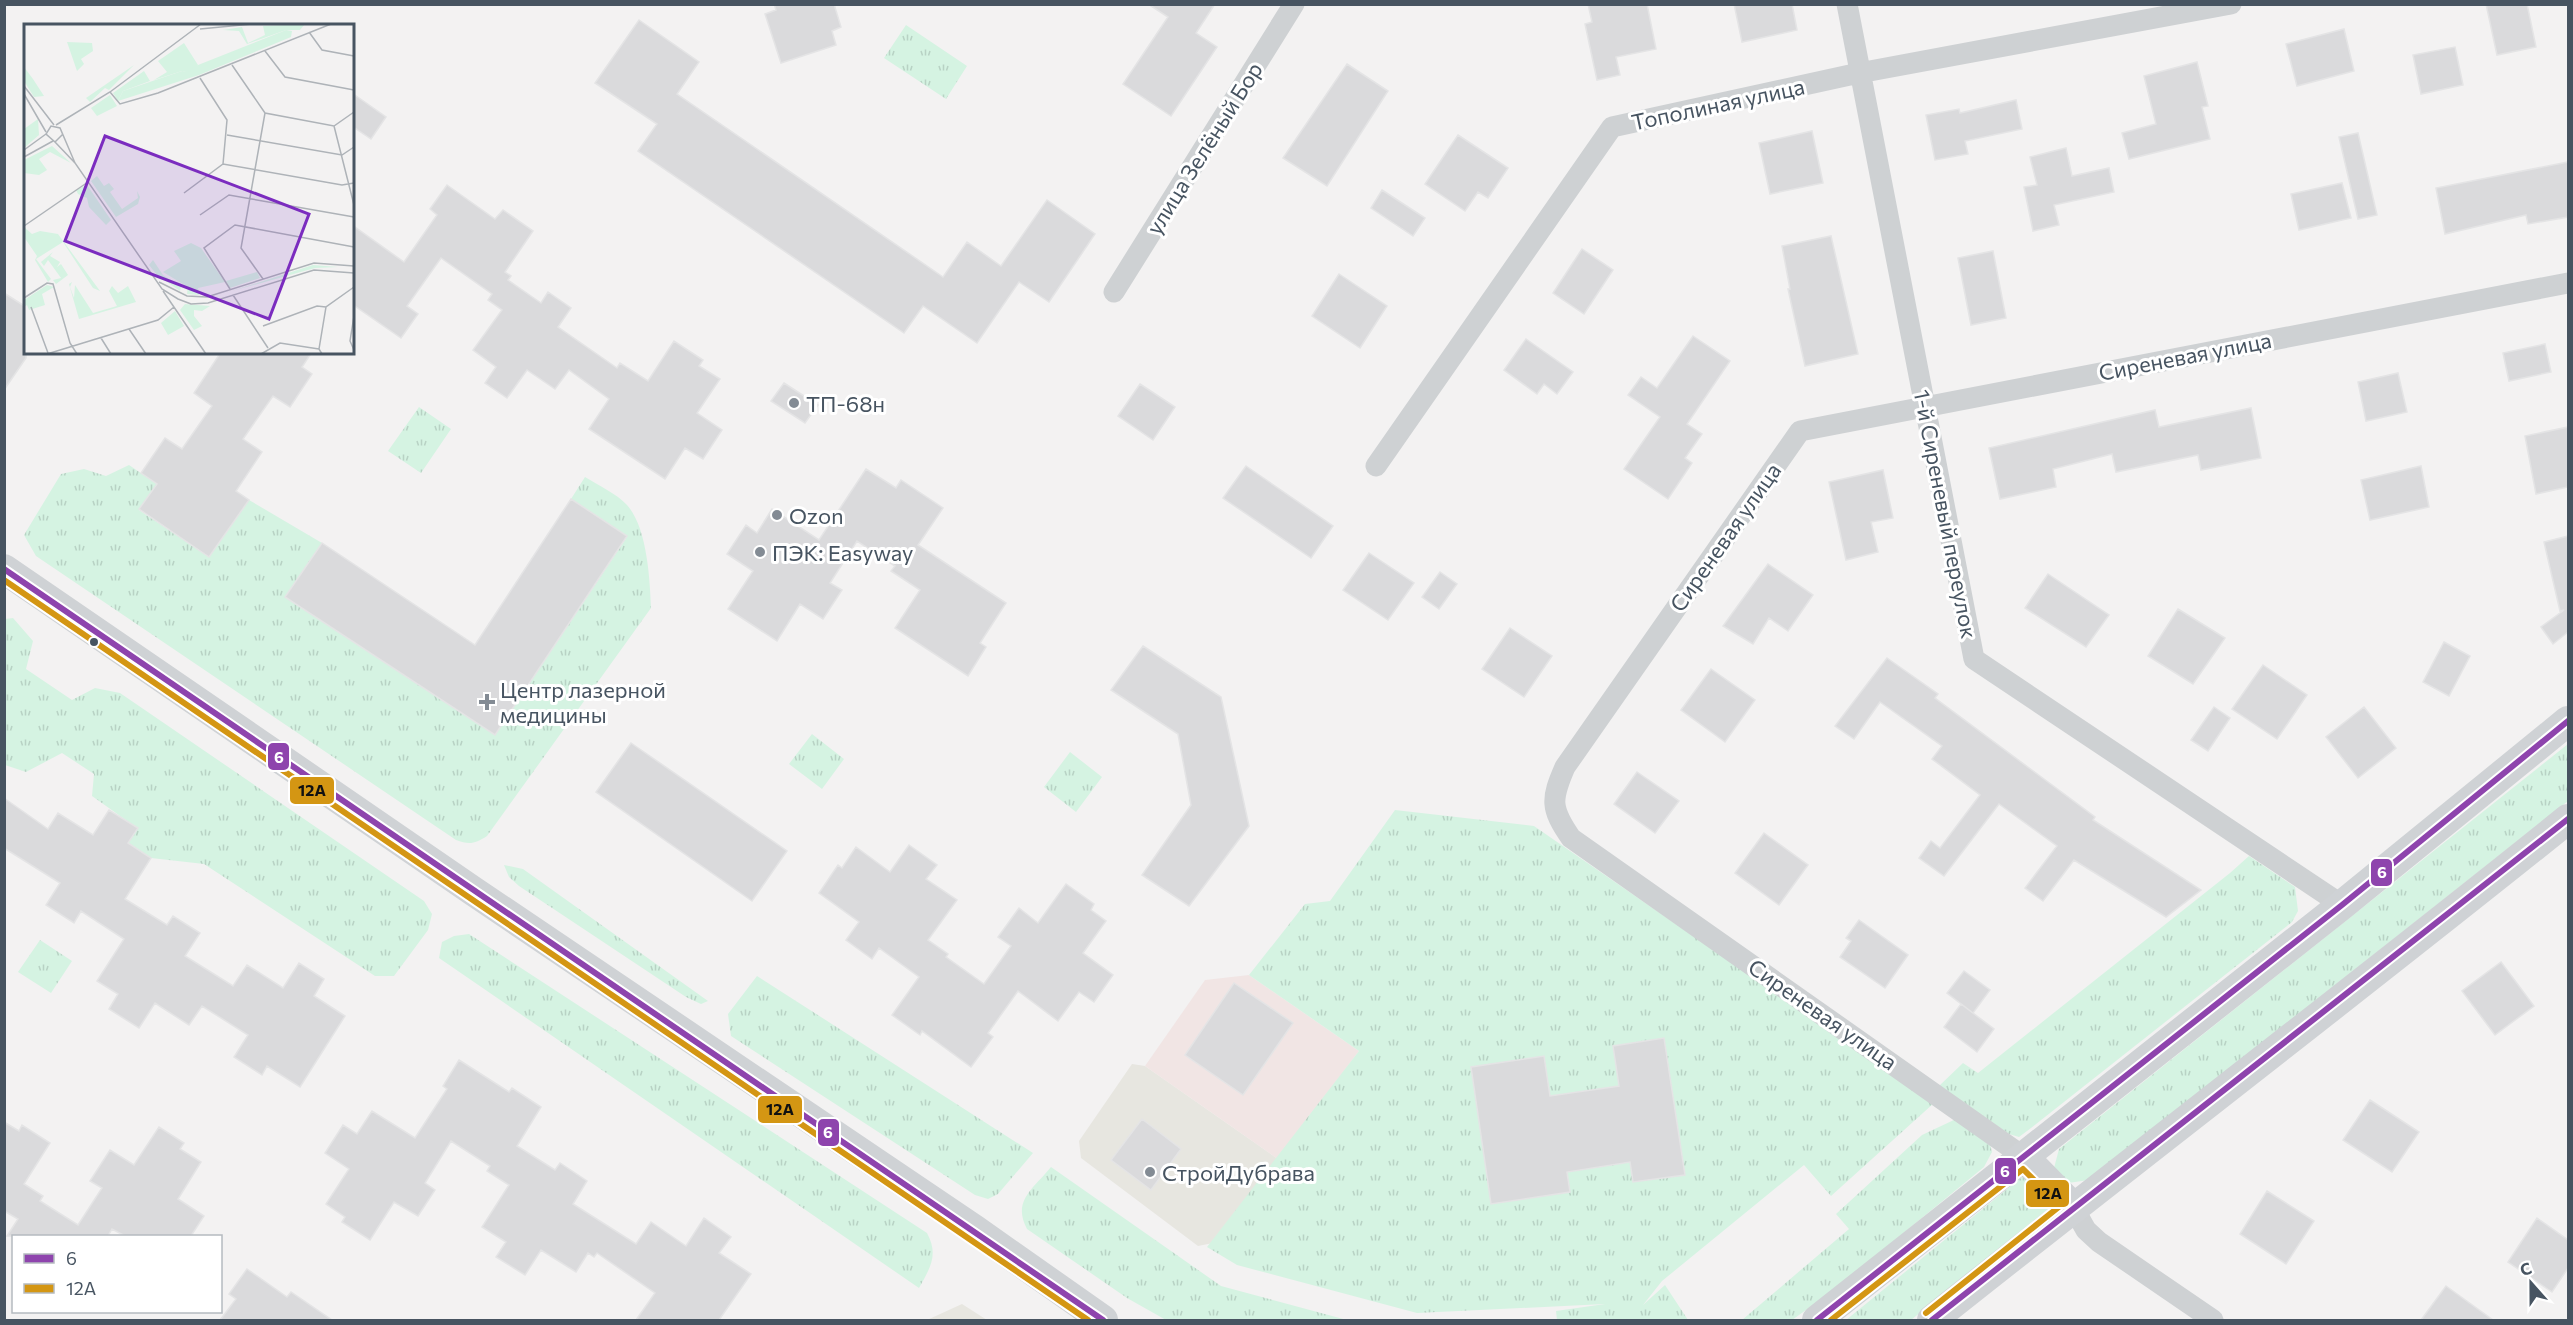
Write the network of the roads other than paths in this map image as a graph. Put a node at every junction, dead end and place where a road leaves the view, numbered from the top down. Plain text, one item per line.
1 (1294, 4) edge
2 (1847, 4) edge
3 (2231, 4) edge
4 (1860, 73) junction
5 (2568, 283) edge
6 (1114, 291) dead end
7 (1926, 406) junction
8 (1376, 466) dead end
9 (8, 578) edge
10 (2568, 721) edge
11 (2568, 819) edge
12 (2342, 905) junction
13 (2024, 1157) junction
14 (2073, 1207) junction
15 (1103, 1320) edge
16 (1817, 1320) edge
17 (1932, 1320) edge
18 (2212, 1320) edge

1 - 6 street, улица Зелёный Бор
2 - 4 street, 1-й Сиреневый переулок
3 - 4 street, Тополиная улица
4 - 7 street, 1-й Сиреневый переулок
4 - 8 street, Тополиная улица
5 - 7 street, Сиреневая улица
7 - 12 street, 1-й Сиреневый переулок
7 - 13 street, Сиреневая улица
9 - 15 main road
10 - 12 main road
11 - 14 main road
12 - 13 main road
13 - 14 main road
13 - 16 main road
14 - 17 main road
14 - 18 street

